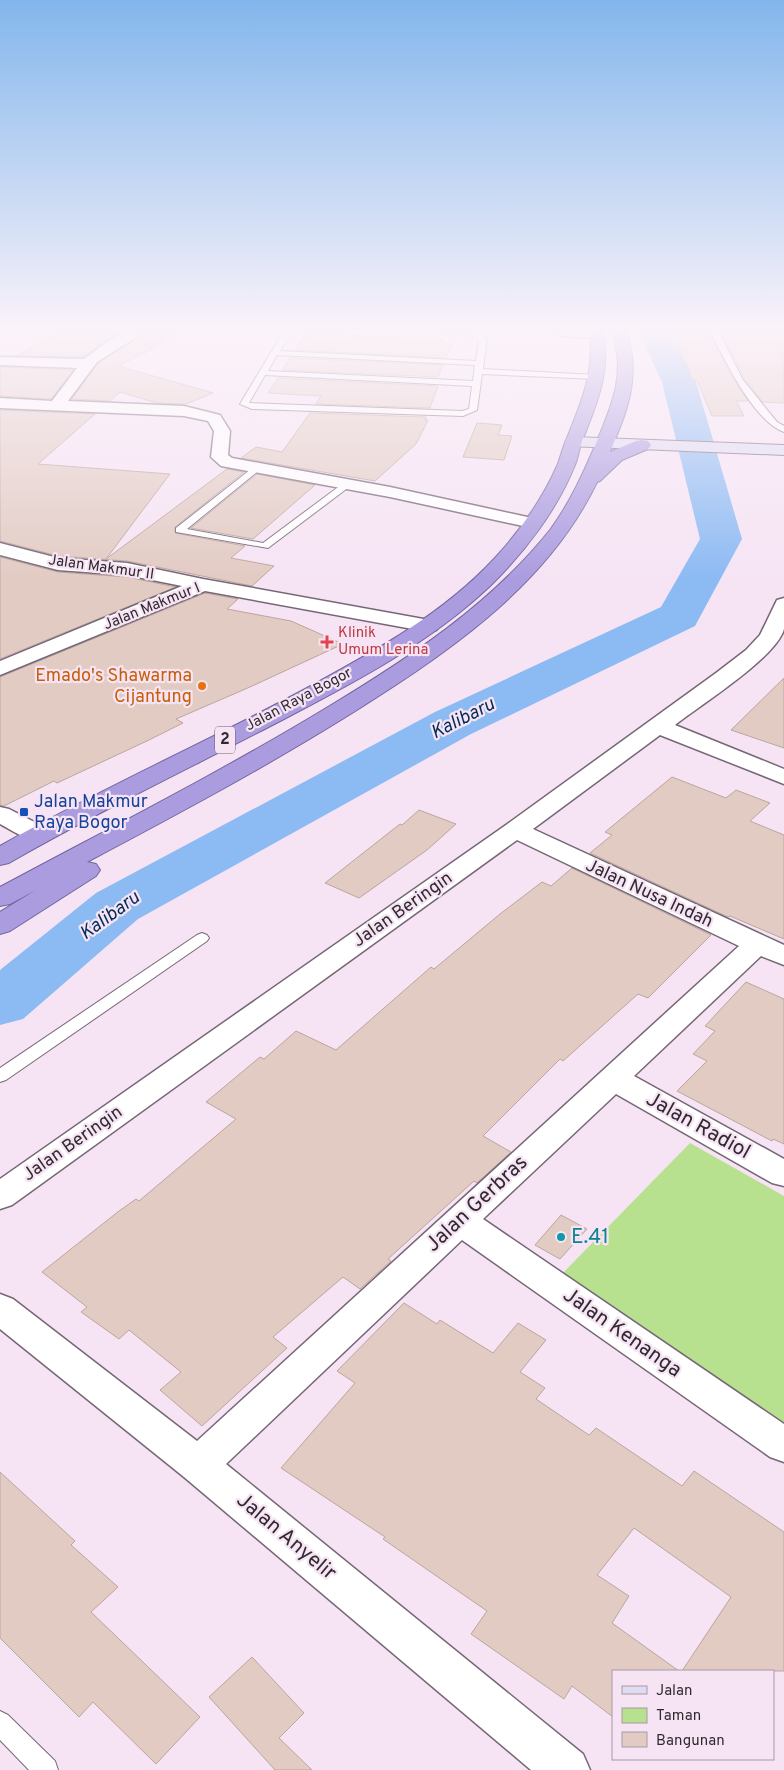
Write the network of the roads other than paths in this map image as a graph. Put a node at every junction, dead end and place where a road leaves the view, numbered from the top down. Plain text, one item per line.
1 (195, 414) edge
2 (451, 414) edge
3 (464, 414) edge
4 (586, 414) edge
5 (617, 414) edge
6 (621, 414) edge
7 (766, 414) edge
8 (784, 429) edge
9 (643, 436) junction
10 (576, 438) junction
11 (606, 439) junction
12 (784, 441) edge
13 (730, 444) junction
14 (784, 450) edge
15 (255, 469) junction
16 (588, 482) junction
17 (348, 484) junction
18 (532, 523) junction
19 (0, 549) edge
20 (203, 585) junction
21 (784, 604) edge
22 (429, 626) junction
23 (0, 670) edge
24 (658, 726) junction
25 (784, 777) edge
26 (216, 783) junction
27 (0, 814) edge
28 (515, 830) junction
29 (15, 846) edge
30 (0, 898) edge
31 (0, 925) edge
32 (202, 938) dead end
33 (771, 950) edge
34 (0, 1076) edge
35 (612, 1078) junction
36 (784, 1174) edge
37 (0, 1196) edge
38 (460, 1220) junction
39 (0, 1309) edge
40 (784, 1445) edge
41 (198, 1465) junction
42 (0, 1723) edge
43 (46, 1770) edge
44 (567, 1770) edge

1 - 15 street
2 - 3 lane
4 - 10 highway, Jalan Raya Bogor / 2
5 - 11 highway, Jalan Raya Bogor / 2
6 - 9 highway
7 - 8 lane
9 - 11 main road
9 - 13 main road
9 - 16 highway
10 - 11 main road
10 - 18 highway, Jalan Raya Bogor / 2
11 - 16 highway, Jalan Raya Bogor / 2
12 - 13 main road
13 - 14 main road
15 - 17 street
15 - 17 lane
16 - 26 highway, Jalan Raya Bogor / 2
17 - 18 street
18 - 22 highway, Jalan Raya Bogor / 2
19 - 20 street, Jalan Makmur II
20 - 22 street, Jalan Makmur I
20 - 23 street, Jalan Makmur I
21 - 24 street, Jalan Beringin
22 - 29 highway, Jalan Raya Bogor / 2
24 - 25 street
24 - 28 street, Jalan Beringin
26 - 30 highway, Jalan Raya Bogor / 2
26 - 31 highway, Jalan Raya Bogor / 2
27 - 29 street
28 - 33 street, Jalan Nusa Indah
28 - 37 street, Jalan Beringin
32 - 34 lane
33 - 35 street, Jalan Gerbras
35 - 36 street, Jalan Radiol
35 - 38 street, Jalan Gerbras
38 - 40 street, Jalan Kenanga
38 - 41 street, Jalan Gerbras
39 - 41 street, Jalan Anyelir
41 - 44 street, Jalan Anyelir
42 - 43 lane

